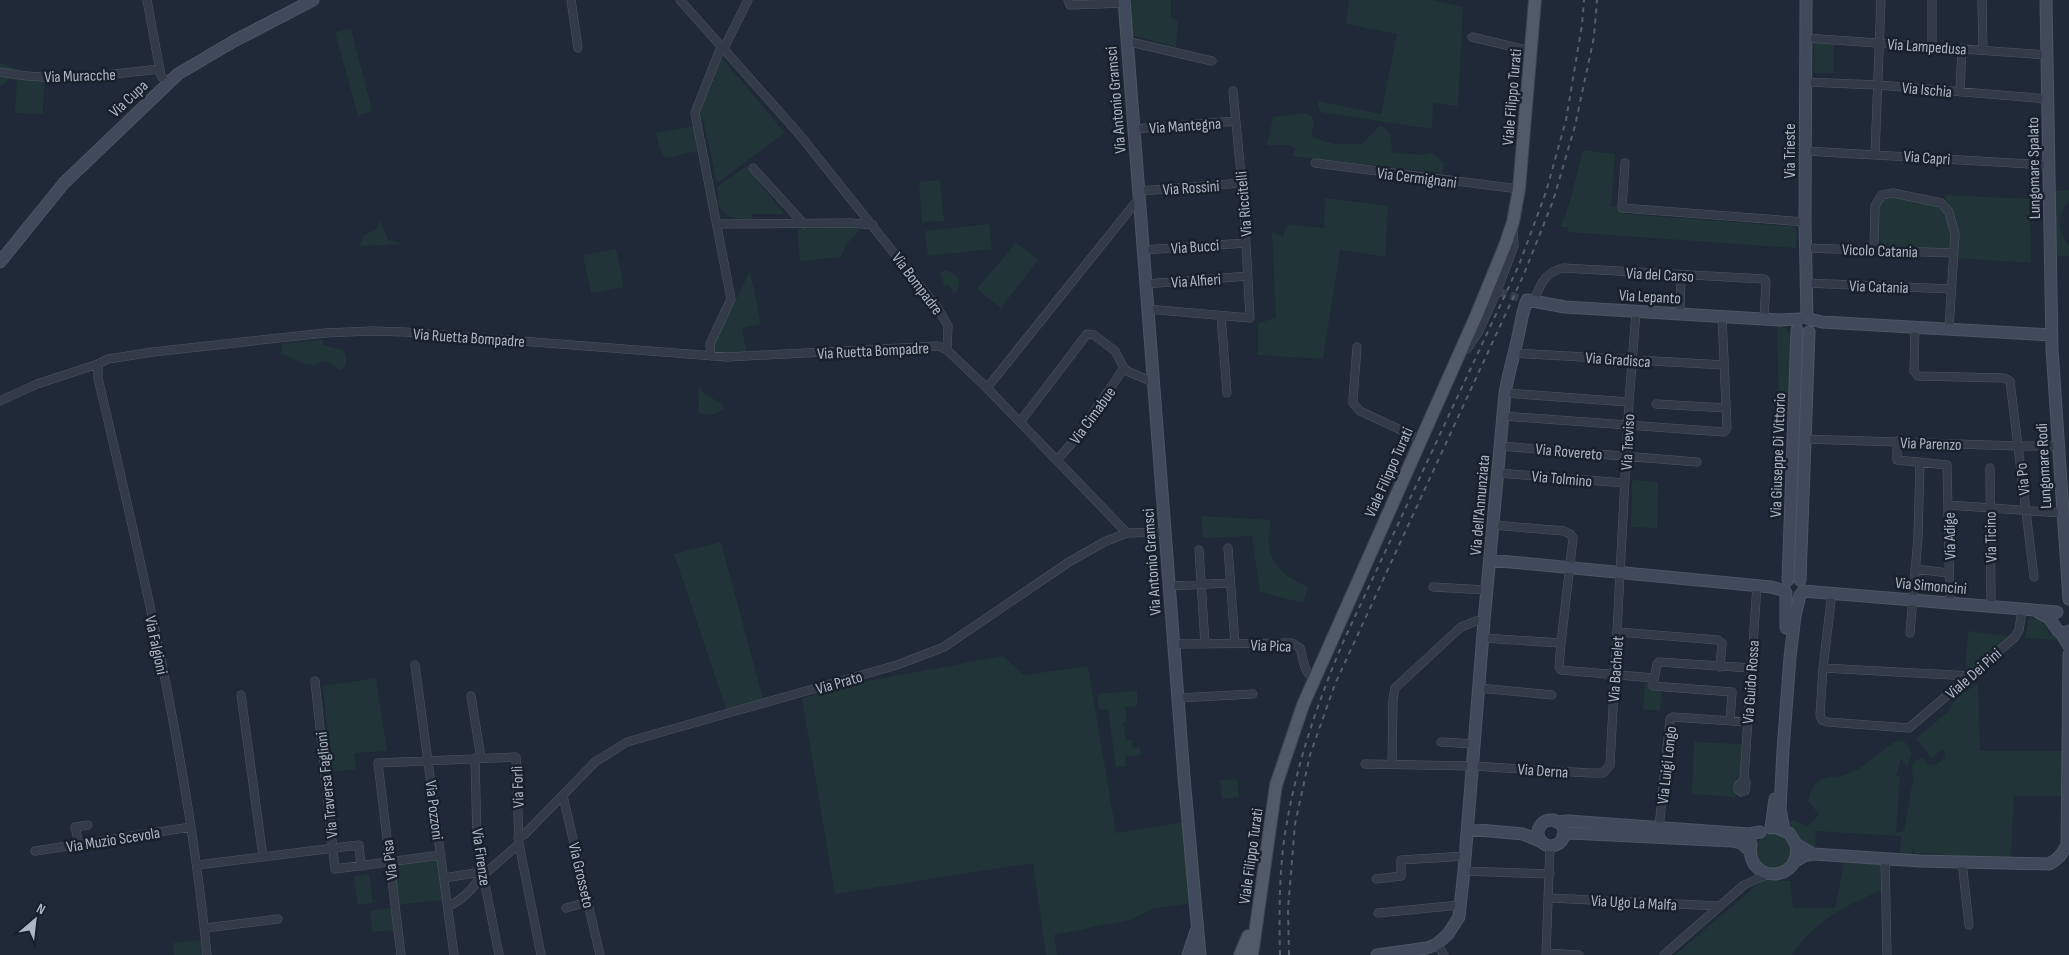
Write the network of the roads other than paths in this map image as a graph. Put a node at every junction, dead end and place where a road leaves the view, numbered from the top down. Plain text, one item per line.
1 (147, 0) edge
2 (313, 0) edge
3 (571, 0) edge
4 (680, 0) edge
5 (748, 0) edge
6 (1068, 0) edge
7 (1535, 0) edge
8 (1806, 0) edge
9 (1881, 0) edge
10 (1932, 0) edge
11 (1982, 0) edge
12 (2046, 0) edge
13 (1124, 2) edge
14 (1472, 37) dead end
15 (1806, 38) junction
16 (1126, 41) junction
17 (1879, 43) junction
18 (1932, 46) junction
19 (578, 48) dead end
20 (1962, 48) junction
21 (722, 49) junction
22 (1982, 50) junction
23 (1531, 51) junction
24 (2047, 55) junction
25 (1212, 61) dead end
26 (160, 69) junction
27 (0, 72) edge
28 (1806, 82) junction
29 (168, 83) junction
30 (1878, 85) junction
31 (1233, 91) dead end
32 (1960, 92) junction
33 (2048, 99) junction
34 (1236, 121) junction
35 (1134, 129) junction
36 (1806, 151) junction
37 (1875, 154) junction
38 (1315, 162) dead end
39 (1625, 163) dead end
40 (2049, 165) junction
41 (753, 168) dead end
42 (1242, 183) junction
43 (1520, 190) junction
44 (1140, 194) junction
45 (1513, 222) junction
46 (1805, 222) junction
47 (717, 224) junction
48 (804, 224) junction
49 (873, 225) junction
50 (1246, 243) junction
51 (1806, 248) junction
52 (1143, 250) junction
53 (1874, 250) junction
54 (1953, 253) junction
55 (0, 262) edge
56 (1681, 275) junction
57 (1248, 276) junction
58 (1806, 283) junction
59 (1145, 284) junction
60 (1951, 289) junction
61 (1530, 301) junction
62 (1147, 309) junction
63 (1636, 312) junction
64 (1680, 314) junction
65 (1221, 316) junction
66 (1722, 316) junction
67 (1764, 319) junction
68 (1803, 324) junction
69 (1914, 327) junction
70 (1949, 329) junction
71 (2052, 335) junction
72 (1357, 347) dead end
73 (947, 350) junction
74 (1513, 353) junction
75 (711, 356) junction
76 (1633, 360) junction
77 (98, 364) junction
78 (1724, 365) junction
79 (1453, 367) junction
80 (1124, 368) junction
81 (1153, 382) junction
82 (987, 388) junction
83 (1227, 392) dead end
84 (1505, 392) junction
85 (0, 402) edge
86 (1629, 402) junction
87 (1656, 404) dead end
88 (1726, 408) junction
89 (1503, 416) junction
90 (1020, 422) junction
91 (1627, 425) junction
92 (1420, 439) junction
93 (1804, 439) junction
94 (1897, 441) junction
95 (1500, 446) junction
96 (2019, 446) junction
97 (2058, 446) junction
98 (1626, 456) junction
99 (1058, 460) junction
100 (1698, 462) dead end
101 (1920, 462) junction
102 (1990, 468) dead end
103 (1498, 473) junction
104 (1625, 483) junction
105 (1948, 505) junction
106 (1990, 508) junction
107 (2026, 510) junction
108 (2062, 513) junction
109 (1493, 525) junction
110 (1166, 532) junction
111 (1127, 533) junction
112 (1228, 548) dead end
113 (1199, 550) dead end
114 (1490, 560) junction
115 (1570, 568) junction
116 (1915, 570) junction
117 (1949, 572) junction
118 (1620, 573) junction
119 (2034, 577) dead end
120 (1230, 583) junction
121 (1202, 585) junction
122 (1757, 585) junction
123 (1169, 586) junction
124 (1433, 587) dead end
125 (1794, 587) junction
126 (1487, 590) junction
127 (1827, 592) junction
128 (2069, 598) edge
129 (1913, 600) junction
130 (1950, 603) junction
131 (1991, 607) junction
132 (2022, 610) junction
133 (2059, 614) edge
134 (1484, 621) junction
135 (1618, 632) junction
136 (2065, 632) edge
137 (1910, 633) dead end
138 (1483, 638) junction
139 (1174, 644) junction
140 (1205, 644) junction
141 (1234, 644) junction
142 (1561, 644) junction
143 (2069, 646) edge
144 (2069, 654) edge
145 (415, 665) dead end
146 (1720, 667) junction
147 (1751, 668) junction
148 (1823, 668) junction
149 (1614, 674) junction
150 (1971, 676) junction
151 (1314, 678) junction
152 (1654, 678) junction
153 (315, 681) dead end
154 (1480, 688) junction
155 (1253, 694) dead end
156 (241, 695) dead end
157 (1552, 695) dead end
158 (471, 696) dead end
159 (1178, 698) junction
160 (1730, 721) junction
161 (1747, 722) junction
162 (1441, 742) dead end
163 (1475, 744) junction
164 (478, 758) junction
165 (429, 759) junction
166 (378, 764) joint
167 (1365, 764) dead end
168 (1392, 764) junction
169 (1610, 765) joint
170 (1473, 766) junction
171 (1744, 779) dead end
172 (563, 796) junction
173 (1557, 822) junction
174 (88, 825) dead end
175 (1541, 825) junction
176 (191, 827) junction
177 (1771, 828) junction
178 (1468, 830) junction
179 (1784, 830) junction
180 (1659, 832) junction
181 (1760, 832) junction
182 (1523, 834) junction
183 (1563, 836) junction
184 (518, 841) junction
185 (79, 844) junction
186 (1546, 844) junction
187 (1796, 844) junction
188 (332, 849) junction
189 (35, 851) dead end
190 (1750, 851) junction
191 (1813, 854) junction
192 (441, 855) junction
193 (1466, 856) junction
194 (263, 857) junction
195 (1884, 859) junction
196 (389, 862) junction
197 (1794, 862) junction
198 (1962, 862) junction
199 (197, 865) junction
200 (361, 866) junction
201 (1755, 866) junction
202 (1464, 871) junction
203 (482, 873) junction
204 (1550, 874) junction
205 (1768, 874) junction
206 (444, 878) junction
207 (1376, 879) dead end
208 (1744, 886) junction
209 (1549, 898) junction
210 (588, 902) junction
211 (1460, 905) junction
212 (448, 906) junction
213 (1720, 906) junction
214 (566, 908) dead end
215 (1378, 912) dead end
216 (1258, 917) junction
217 (278, 919) dead end
218 (1969, 925) dead end
219 (205, 928) junction
220 (1437, 944) junction
221 (1195, 954) edge
222 (1546, 954) edge
223 (207, 955) edge
224 (401, 955) edge
225 (454, 955) edge
226 (499, 955) edge
227 (542, 955) edge
228 (600, 955) edge
229 (1240, 955) edge
230 (1252, 955) edge
231 (1377, 955) edge
232 (1444, 955) edge
233 (1579, 955) edge
234 (1664, 955) edge
235 (1887, 955) edge

1 - 26 street
2 - 29 street, Via Cupa
3 - 19 street
4 - 21 street, Via Bompadre
5 - 21 street
6 - 13 street
7 - 23 main road, Viale Filippo Turati
8 - 15 street, Via Trieste
9 - 17 street
10 - 18 street
11 - 22 street
12 - 24 street, Lungomare Spalato
13 - 16 street, Via Antonio Gramsci
14 - 23 street
15 - 17 street, Via Lampedusa
15 - 28 street, Via Trieste
16 - 25 street
16 - 35 street, Via Antonio Gramsci
17 - 18 street, Via Lampedusa
17 - 30 street
18 - 20 street, Via Lampedusa
20 - 22 street, Via Lampedusa
20 - 32 street
21 - 47 street
21 - 49 street, Via Bompadre
22 - 24 street, Via Lampedusa
23 - 43 main road, Viale Filippo Turati
24 - 33 street, Lungomare Spalato
26 - 27 street, Via Muracche
26 - 29 street
28 - 30 street, Via Ischia
28 - 36 street, Via Trieste
29 - 55 street, Via Cupa
30 - 32 street, Via Ischia
30 - 37 street
31 - 34 street, Via Riccitelli
32 - 33 street, Via Ischia
33 - 40 street, Lungomare Spalato
34 - 35 street, Via Mantegna
34 - 42 street, Via Riccitelli
35 - 44 street, Via Antonio Gramsci
36 - 37 street, Via Capri
36 - 46 street, Via Trieste
37 - 40 street, Via Capri
38 - 43 street, Via Cermignani
39 - 46 street
40 - 71 street, Lungomare Spalato
41 - 48 street
42 - 44 street, Via Rossini
42 - 50 street, Via Riccitelli
43 - 45 main road, Viale Filippo Turati
44 - 52 street, Via Antonio Gramsci
44 - 82 street
45 - 79 main road, Viale Filippo Turati
45 - 79 street
46 - 51 street, Via Trieste
47 - 48 street
47 - 75 street
48 - 49 street
49 - 73 street, Via Bompadre
50 - 52 street, Via Bucci
50 - 57 street, Via Riccitelli
51 - 53 street, Vicolo Catania
51 - 58 street, Via Trieste
52 - 59 street, Via Antonio Gramsci
53 - 54 street, Vicolo Catania
53 - 54 street
54 - 60 street
56 - 61 street, Via del Carso
56 - 64 street
56 - 67 street, Via del Carso
57 - 59 street, Via Alfieri
57 - 65 street, Via Riccitelli
58 - 60 street, Via Catania
58 - 68 street, Via Trieste
59 - 62 street, Via Antonio Gramsci
60 - 70 street
61 - 63 street, Via Lepanto
61 - 74 street, Via dell'Annunziata
62 - 65 street
62 - 81 street, Via Antonio Gramsci
63 - 64 street, Via Lepanto
63 - 76 street, Via Treviso
64 - 66 street, Via Lepanto
65 - 83 street
66 - 67 street, Via Lepanto
66 - 78 street
67 - 68 street, Via Lepanto
68 - 69 street, Via Lepanto
68 - 93 street, Via Giuseppe Di Vittorio
68 - 125 street, Via Giuseppe Di Vittorio
69 - 70 street, Via Lepanto
69 - 96 street, Via Po
70 - 71 street, Via Lepanto
71 - 97 street, Lungomare Rodi
72 - 92 street
73 - 75 street, Via Ruetta Bompadre
73 - 82 street
74 - 76 street, Via Gradisca
74 - 84 street, Via dell'Annunziata
75 - 77 street, Via Ruetta Bompadre
76 - 78 street, Via Gradisca
76 - 86 street, Via Treviso
77 - 85 street, Via Ruetta Bompadre
77 - 176 street, Via Falgioni
78 - 88 street
79 - 92 main road, Viale Filippo Turati
80 - 81 street
80 - 90 street
80 - 99 street, Via Cimabue
81 - 110 street, Via Antonio Gramsci
82 - 90 street
84 - 86 street
84 - 89 street, Via dell'Annunziata
86 - 91 street, Via Treviso
87 - 88 street
88 - 91 street
89 - 91 street
89 - 95 street, Via dell'Annunziata
90 - 99 street
91 - 98 street, Via Treviso
92 - 151 main road, Viale Filippo Turati
93 - 94 street, Via Parenzo
93 - 125 street, Via Giuseppe Di Vittorio
94 - 96 street, Via Parenzo
94 - 101 street
95 - 98 street, Via Rovereto
95 - 103 street, Via dell'Annunziata
96 - 97 street, Via Parenzo
96 - 107 street, Via Po
97 - 108 street, Lungomare Rodi
98 - 100 street, Via Rovereto
98 - 104 street, Via Treviso
99 - 111 street
101 - 105 street, Via Adige
101 - 116 street
102 - 106 street, Via Ticino
103 - 104 street, Via Tolmino
103 - 109 street, Via dell'Annunziata
104 - 118 street, Via Treviso
105 - 106 street
105 - 117 street, Via Adige
106 - 107 street
106 - 131 street, Via Ticino
107 - 108 street
107 - 119 street, Via Po
108 - 128 street, Lungomare Rodi
109 - 114 street, Via dell'Annunziata
109 - 115 street
110 - 111 street, Via Prato
110 - 123 street, Via Antonio Gramsci
111 - 172 street, Via Prato
112 - 120 street
113 - 121 street
114 - 115 street
114 - 126 street, Via dell'Annunziata
115 - 118 street
115 - 142 street
116 - 117 street
116 - 129 street
117 - 130 street, Via Adige
118 - 122 street
118 - 135 street, Via Bachelet
120 - 121 street
120 - 141 street
121 - 123 street
121 - 140 street
122 - 125 street
122 - 147 street, Via Guido Rossa
123 - 139 street, Via Antonio Gramsci
124 - 126 street
125 - 127 street, Via Simoncini
125 - 177 street, Via Giuseppe Di Vittorio
125 - 179 street, Via Giuseppe Di Vittorio
126 - 134 street, Via dell'Annunziata
127 - 129 street, Via Simoncini
127 - 148 street
128 - 133 street, Lungomare Rodi
129 - 130 street, Via Simoncini
129 - 137 street
130 - 131 street, Via Simoncini
131 - 132 street, Via Simoncini
132 - 133 street, Via Simoncini
132 - 150 street, Viale Dei Pini
133 - 136 street, Via Simoncini
134 - 138 street, Via dell'Annunziata
134 - 168 street
135 - 146 street
135 - 149 street, Via Bachelet
136 - 143 street
138 - 142 street
138 - 154 street, Via dell'Annunziata
139 - 140 street, Via Pica
139 - 159 street, Via Antonio Gramsci
140 - 141 street, Via Pica
141 - 151 street, Via Pica
142 - 149 street
144 - 198 street
145 - 165 street, Via Pozzoni
146 - 147 street
146 - 152 street
147 - 161 street, Via Guido Rossa
148 - 150 street
148 - 150 street, Viale Dei Pini
149 - 152 street
149 - 169 street, Via Bachelet
151 - 216 main road, Viale Filippo Turati
152 - 160 street
153 - 188 street, Via Traversa Faglioni
154 - 157 street
154 - 163 street, Via dell'Annunziata
155 - 159 street
156 - 194 street
158 - 164 street, Via Firenze
159 - 221 street, Via Antonio Gramsci
160 - 161 street, Via Luigi Longo
160 - 180 street, Via Luigi Longo
161 - 171 street, Via Guido Rossa
162 - 163 street
163 - 170 street, Via dell'Annunziata
164 - 165 street, Via Forlì
164 - 184 street, Via Forlì
164 - 203 street, Via Firenze
165 - 166 street, Via Forlì
165 - 192 street, Via Pozzoni
166 - 196 street, Via Pisa
167 - 168 street
168 - 170 street
169 - 170 street, Via Derna
170 - 178 street, Via dell'Annunziata
172 - 184 street, Via Prato
172 - 210 street, Via Grosseto
173 - 175 street
173 - 180 street
173 - 183 street
174 - 185 street
175 - 182 street
175 - 186 street
176 - 185 street, Via Muzio Scevola
176 - 199 street, Via Falgioni
177 - 179 street
177 - 181 street
178 - 182 street
178 - 193 street, Via dell'Annunziata
179 - 187 street
180 - 181 street
180 - 183 street
180 - 190 street
181 - 190 street
182 - 186 street
183 - 186 street
184 - 203 street, Via Prato
184 - 227 street, Via Forlì
185 - 189 street, Via Muzio Scevola
186 - 204 street
187 - 191 street
187 - 197 street
188 - 194 street, Via Traversa Faglioni
188 - 200 street
188 - 200 street
190 - 201 street
191 - 195 street
191 - 197 street
192 - 196 street
192 - 206 street, Via Pozzoni
193 - 202 street, Via dell'Annunziata
193 - 207 street
194 - 199 street, Via Traversa Faglioni
195 - 198 street
195 - 235 street
196 - 200 street
196 - 224 street, Via Pisa
197 - 205 street
198 - 218 street
199 - 219 street, Via Falgioni
201 - 205 street
201 - 208 street
202 - 204 street
202 - 211 street, Via dell'Annunziata
203 - 206 street, Via Prato
203 - 212 street, Via Prato
203 - 226 street, Via Firenze
204 - 209 street
205 - 208 street
206 - 212 street, Via Pozzoni
208 - 213 street
209 - 213 street, Via Ugo La Malfa
209 - 222 street
210 - 214 street
210 - 228 street, Via Grosseto
211 - 215 street
211 - 220 street, Via dell'Annunziata
212 - 225 street, Via Pozzoni
213 - 234 street
216 - 229 main road
216 - 230 main road, Viale Filippo Turati
217 - 219 street
219 - 223 street, Via Falgioni
220 - 231 street
220 - 232 street
222 - 233 street

